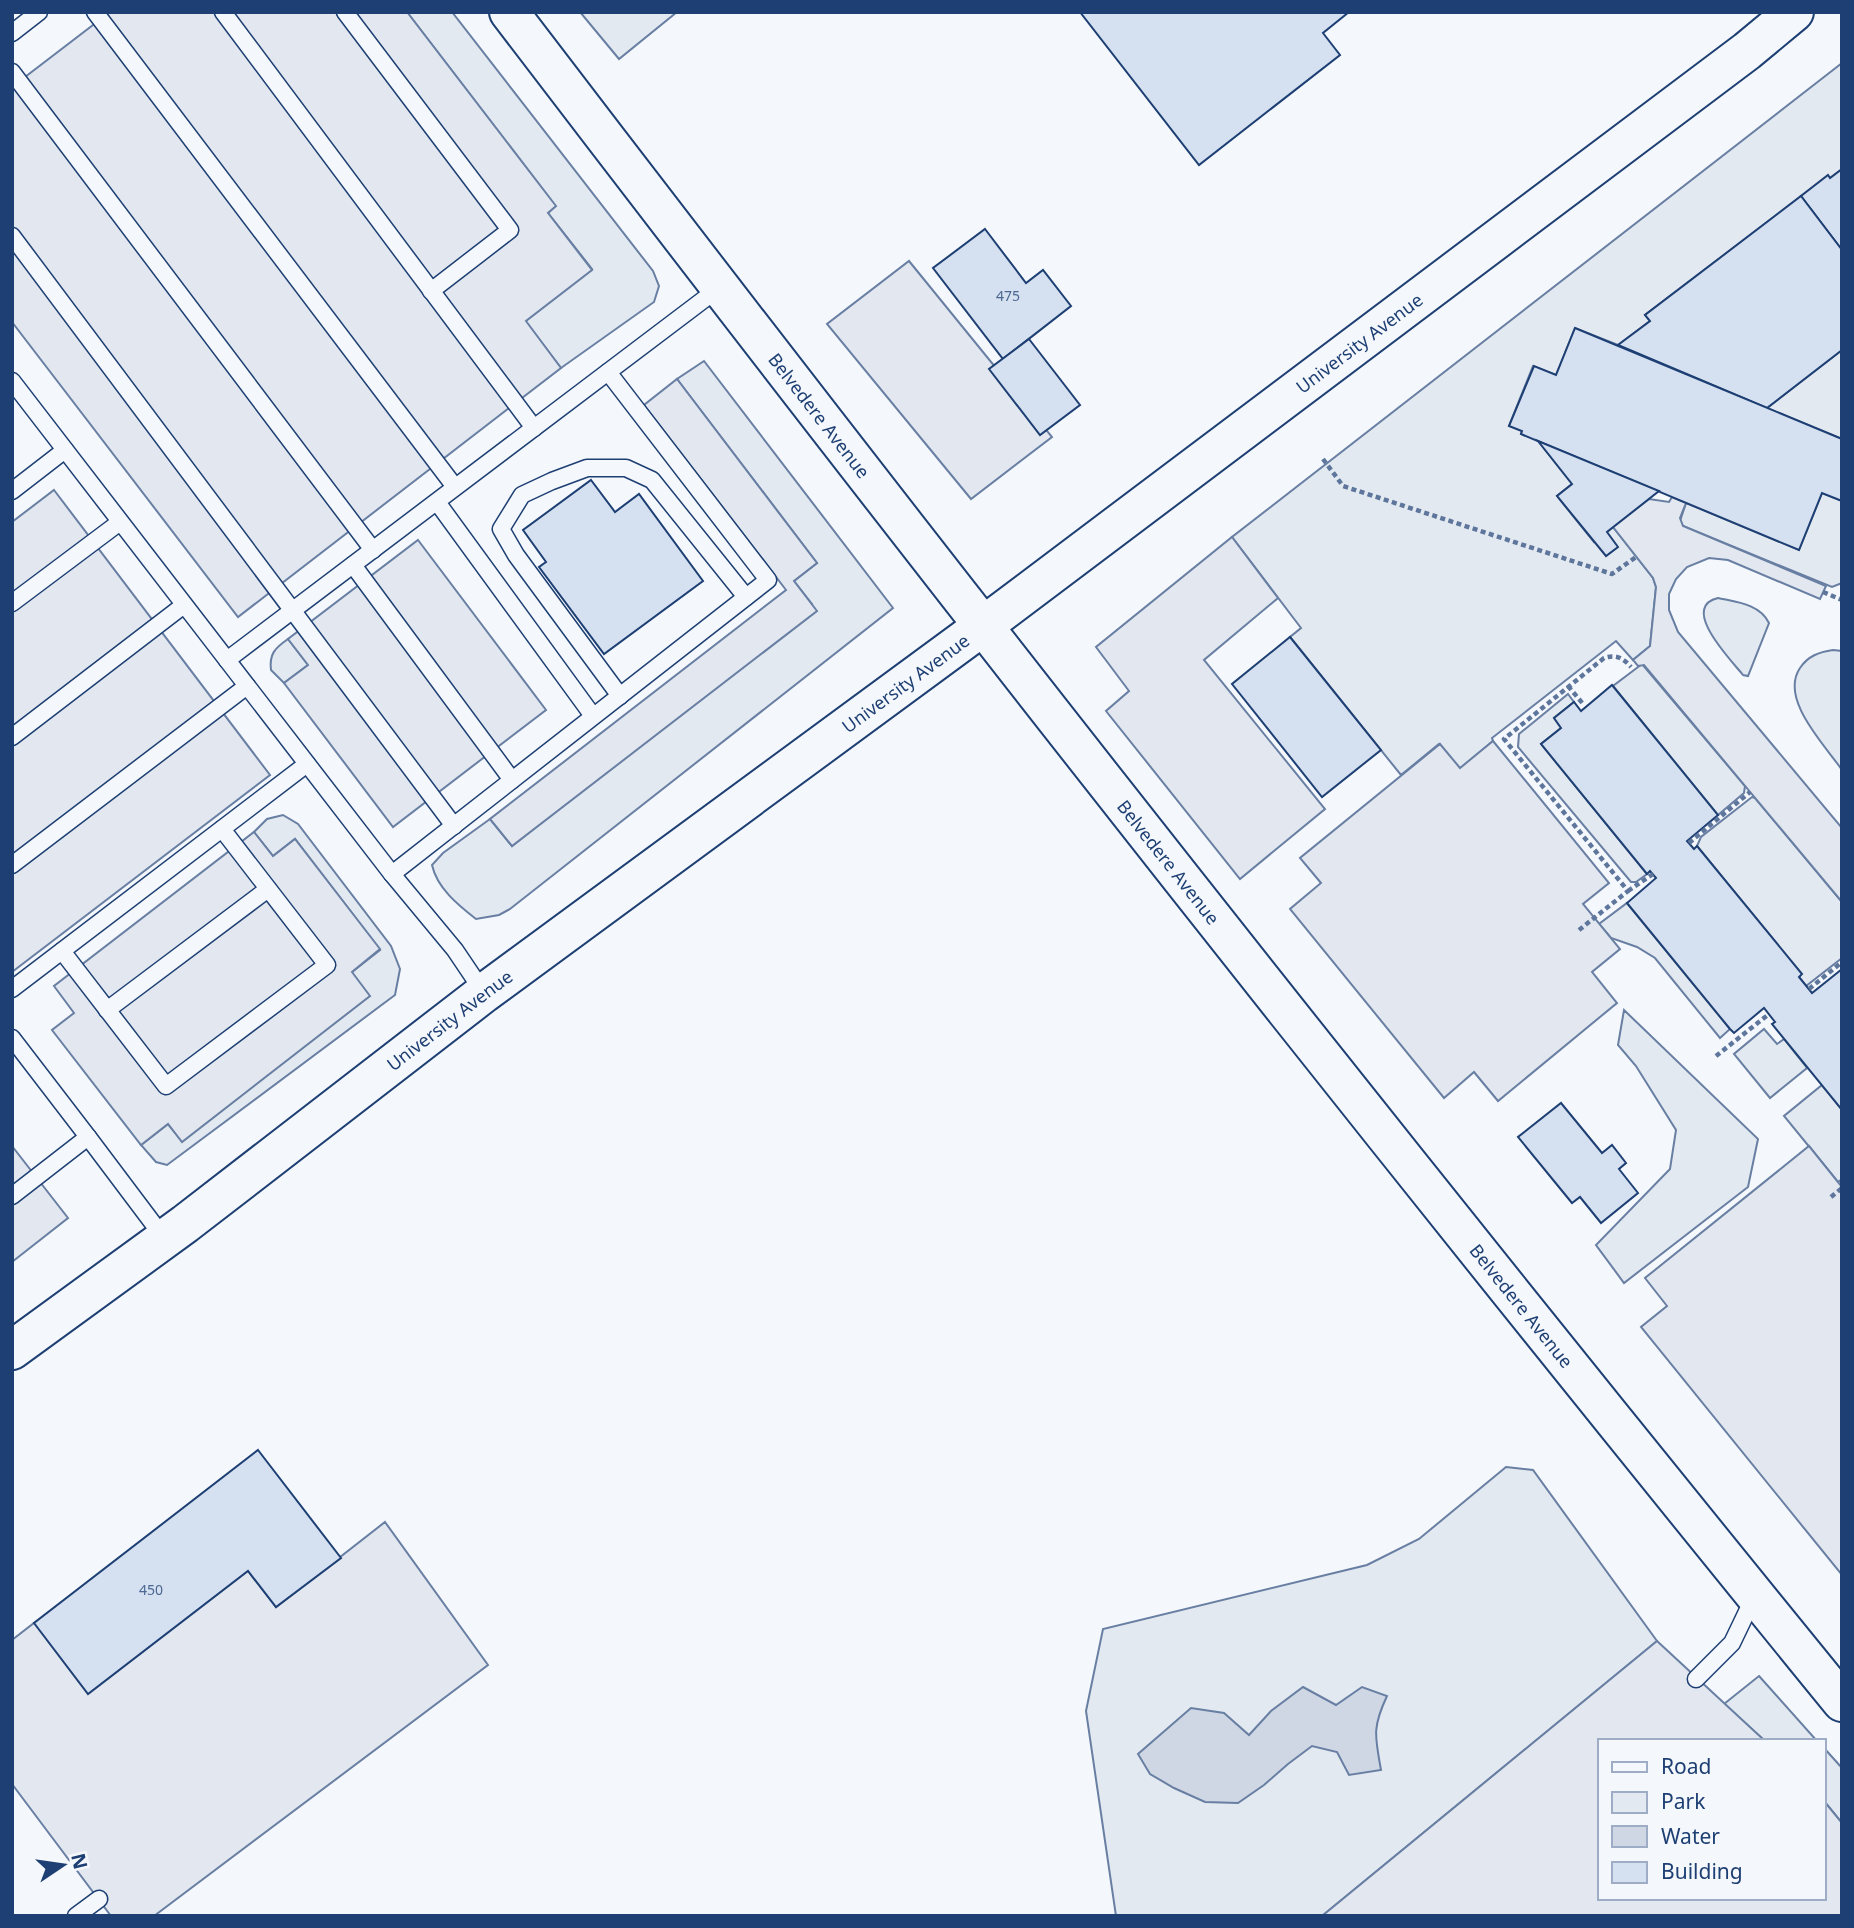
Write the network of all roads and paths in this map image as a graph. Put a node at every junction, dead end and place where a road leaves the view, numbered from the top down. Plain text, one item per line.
1 (39, 12) edge
2 (95, 12) edge
3 (223, 12) edge
4 (345, 12) edge
5 (509, 12) edge
6 (1794, 12) edge
7 (12, 33) edge
8 (12, 72) edge
9 (12, 236) edge
10 (719, 288) junction
11 (431, 291) junction
12 (608, 372) junction
13 (12, 381) edge
14 (534, 428) junction
15 (65, 450) junction
16 (1323, 459) dead end
17 (455, 488) junction
18 (12, 491) edge
19 (436, 502) junction
20 (120, 522) junction
21 (373, 550) junction
22 (1636, 556) dead end
23 (353, 565) junction
24 (1823, 592) dead end
25 (746, 597) junction
26 (1842, 600) edge
27 (12, 603) edge
28 (184, 605) junction
29 (293, 610) junction
30 (983, 626) junction
31 (227, 660) junction
32 (1631, 667) dead end
33 (247, 685) junction
34 (1568, 686) junction
35 (620, 696) junction
36 (1584, 705) dead end
37 (593, 716) junction
38 (12, 737) edge
39 (307, 764) junction
40 (512, 780) junction
41 (1750, 792) dead end
42 (454, 826) junction
43 (222, 829) junction
44 (1689, 843) dead end
45 (12, 864) edge
46 (392, 874) junction
47 (1653, 874) dead end
48 (268, 889) junction
49 (1628, 891) junction
50 (1579, 930) dead end
51 (62, 951) junction
52 (1842, 962) edge
53 (12, 989) edge
54 (1809, 989) dead end
55 (484, 993) junction
56 (107, 1010) junction
57 (1769, 1014) dead end
58 (12, 1038) edge
59 (1716, 1056) dead end
60 (88, 1137) junction
61 (1842, 1188) edge
62 (12, 1196) edge
63 (1831, 1197) dead end
64 (164, 1238) junction
65 (12, 1350) edge
66 (1755, 1595) junction
67 (1696, 1679) dead end
68 (1842, 1702) edge
69 (99, 1899) dead end
70 (76, 1916) edge

1 - 7 lane
2 - 17 lane
3 - 11 lane
4 - 11 lane
5 - 10 main road, Belvedere Avenue
6 - 30 main road, University Avenue
8 - 21 lane
9 - 29 lane
10 - 12 lane
10 - 30 main road, Belvedere Avenue
11 - 14 lane
12 - 14 lane
12 - 25 lane
13 - 15 lane
14 - 17 lane
15 - 18 lane
15 - 20 lane
16 - 22 path
17 - 19 lane
19 - 21 lane
19 - 37 lane
20 - 27 lane
20 - 28 lane
21 - 23 lane
23 - 29 lane
23 - 40 lane
24 - 26 path
25 - 35 lane
25 - 35 lane
28 - 31 lane
28 - 38 lane
29 - 31 lane
29 - 42 lane
30 - 55 main road, University Avenue
30 - 66 main road, Belvedere Avenue
31 - 33 lane
32 - 34 path
33 - 39 lane
33 - 45 lane
34 - 36 path
34 - 49 path
35 - 37 lane
37 - 40 lane
39 - 43 lane
39 - 46 lane
40 - 42 lane
41 - 44 path
42 - 46 lane
43 - 48 lane
43 - 51 lane
46 - 55 lane
47 - 49 path
48 - 56 lane
48 - 56 lane
49 - 50 path
51 - 53 lane
51 - 56 lane
52 - 54 path
55 - 64 main road, University Avenue
57 - 59 path
58 - 60 lane
60 - 62 lane
60 - 64 lane
61 - 63 path
64 - 65 main road, University Avenue
66 - 67 lane
66 - 68 main road, Belvedere Avenue
69 - 70 lane

